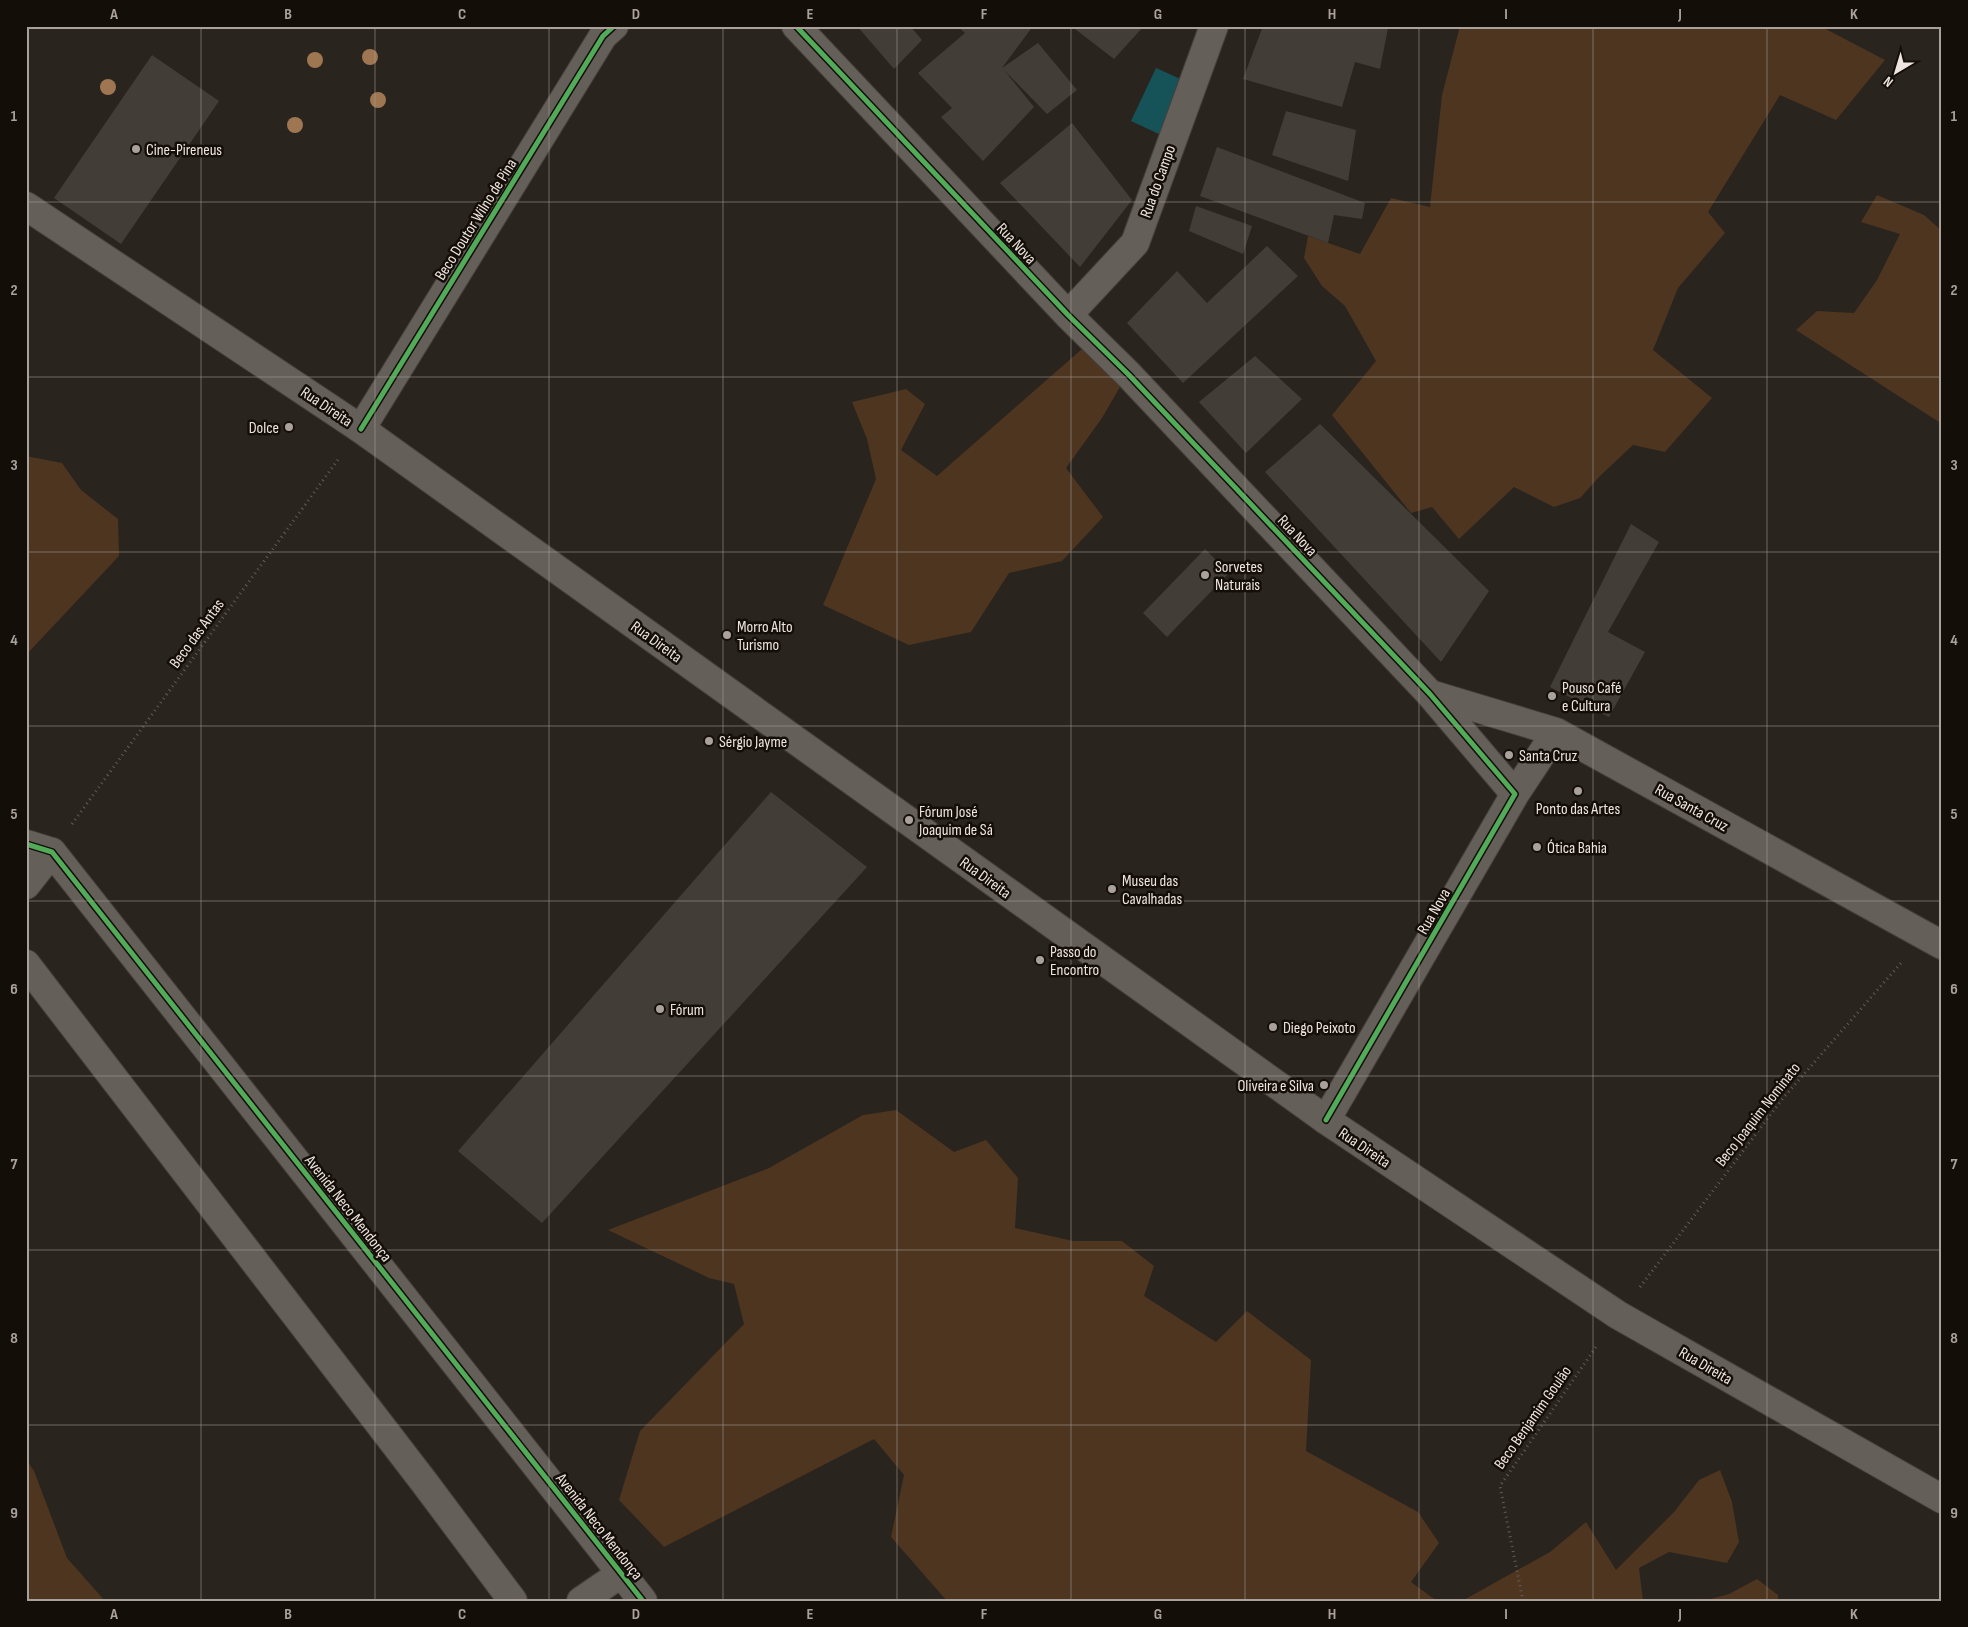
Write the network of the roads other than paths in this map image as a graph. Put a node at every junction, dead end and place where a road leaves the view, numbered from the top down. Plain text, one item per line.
1 (614, 26) edge
2 (796, 26) edge
3 (1214, 26) edge
4 (26, 206) edge
5 (1068, 315) junction
6 (360, 429) junction
7 (1430, 694) junction
8 (1556, 732) junction
9 (1515, 794) junction
10 (39, 848) edge
11 (26, 885) edge
12 (1934, 940) edge
13 (26, 964) edge
14 (1326, 1120) junction
15 (1942, 1499) edge
16 (622, 1573) junction
17 (512, 1601) edge
18 (581, 1601) edge
19 (643, 1601) edge

1 - 6 street, Beco Doutor Wilno de Pina
2 - 5 street, Rua Nova
3 - 5 street, Rua do Campo
4 - 6 street, Rua Direita
5 - 7 street, Rua Nova
6 - 14 street, Rua Direita
7 - 8 street, Rua Santa Cruz
7 - 9 street, Rua Nova
8 - 9 street
8 - 12 street, Rua Santa Cruz
9 - 14 street, Rua Nova
10 - 11 street
10 - 16 street, Avenida Neco Mendonça
13 - 17 street
14 - 15 street, Rua Direita
16 - 18 street
16 - 19 street, Avenida Neco Mendonça

